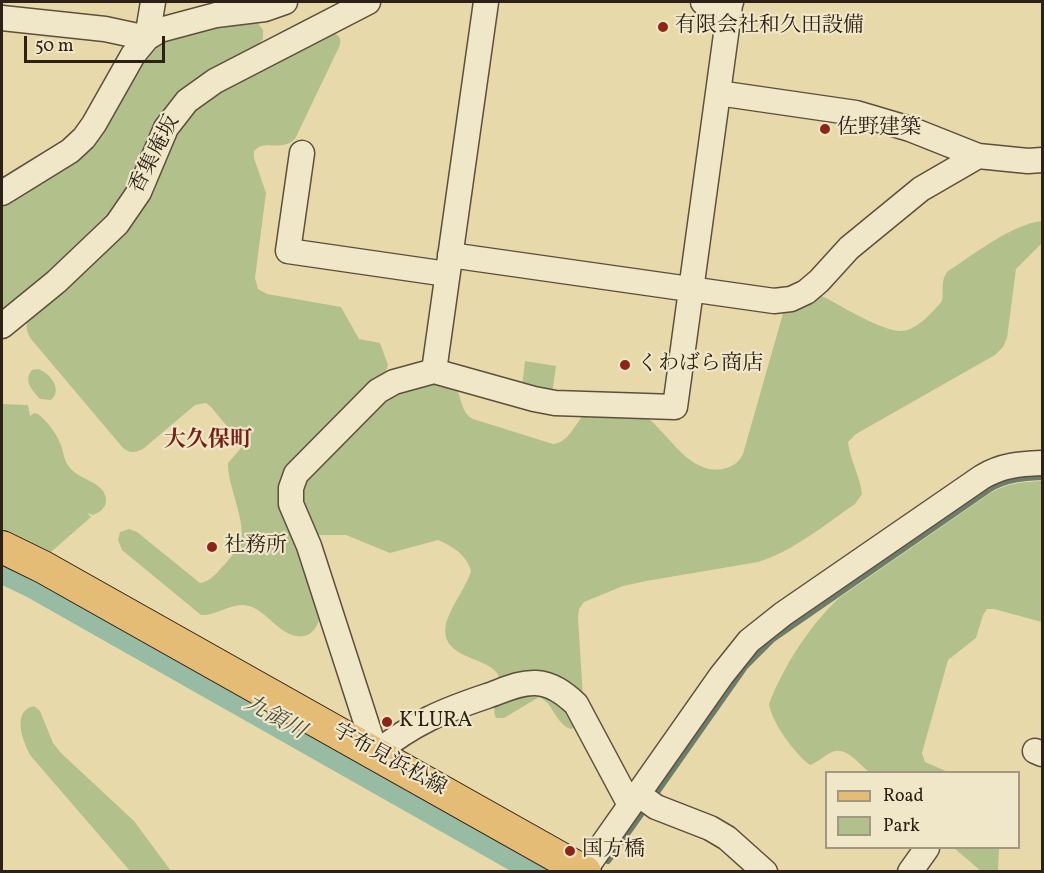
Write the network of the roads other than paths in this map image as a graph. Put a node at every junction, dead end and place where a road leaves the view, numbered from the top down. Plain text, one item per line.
1 (153, 2) edge
2 (285, 2) edge
3 (368, 2) edge
4 (486, 2) edge
5 (703, 2) edge
6 (731, 3) edge
7 (13, 13) edge
8 (147, 38) junction
9 (718, 93) junction
10 (302, 153) dead end
11 (978, 156) junction
12 (1042, 160) edge
13 (2, 193) edge
14 (449, 265) junction
15 (691, 289) junction
16 (2, 326) edge
17 (434, 371) junction
18 (1042, 463) edge
19 (2, 548) edge
20 (376, 753) junction
21 (643, 801) junction
22 (926, 849) edge
23 (585, 871) edge
24 (765, 872) edge
25 (910, 872) edge

1 - 8 street
2 - 8 street
3 - 16 street, 香集庵坂
4 - 14 street
5 - 6 street
6 - 9 street
7 - 8 street
8 - 13 street
9 - 11 street
9 - 15 street
10 - 14 street
11 - 12 street
11 - 15 street
14 - 15 street
14 - 17 street
15 - 17 street
17 - 20 street
18 - 21 street
19 - 20 main road, 宇布見浜松線
20 - 21 street
20 - 23 main road, 宇布見浜松線
21 - 23 street
21 - 24 street
22 - 25 street

